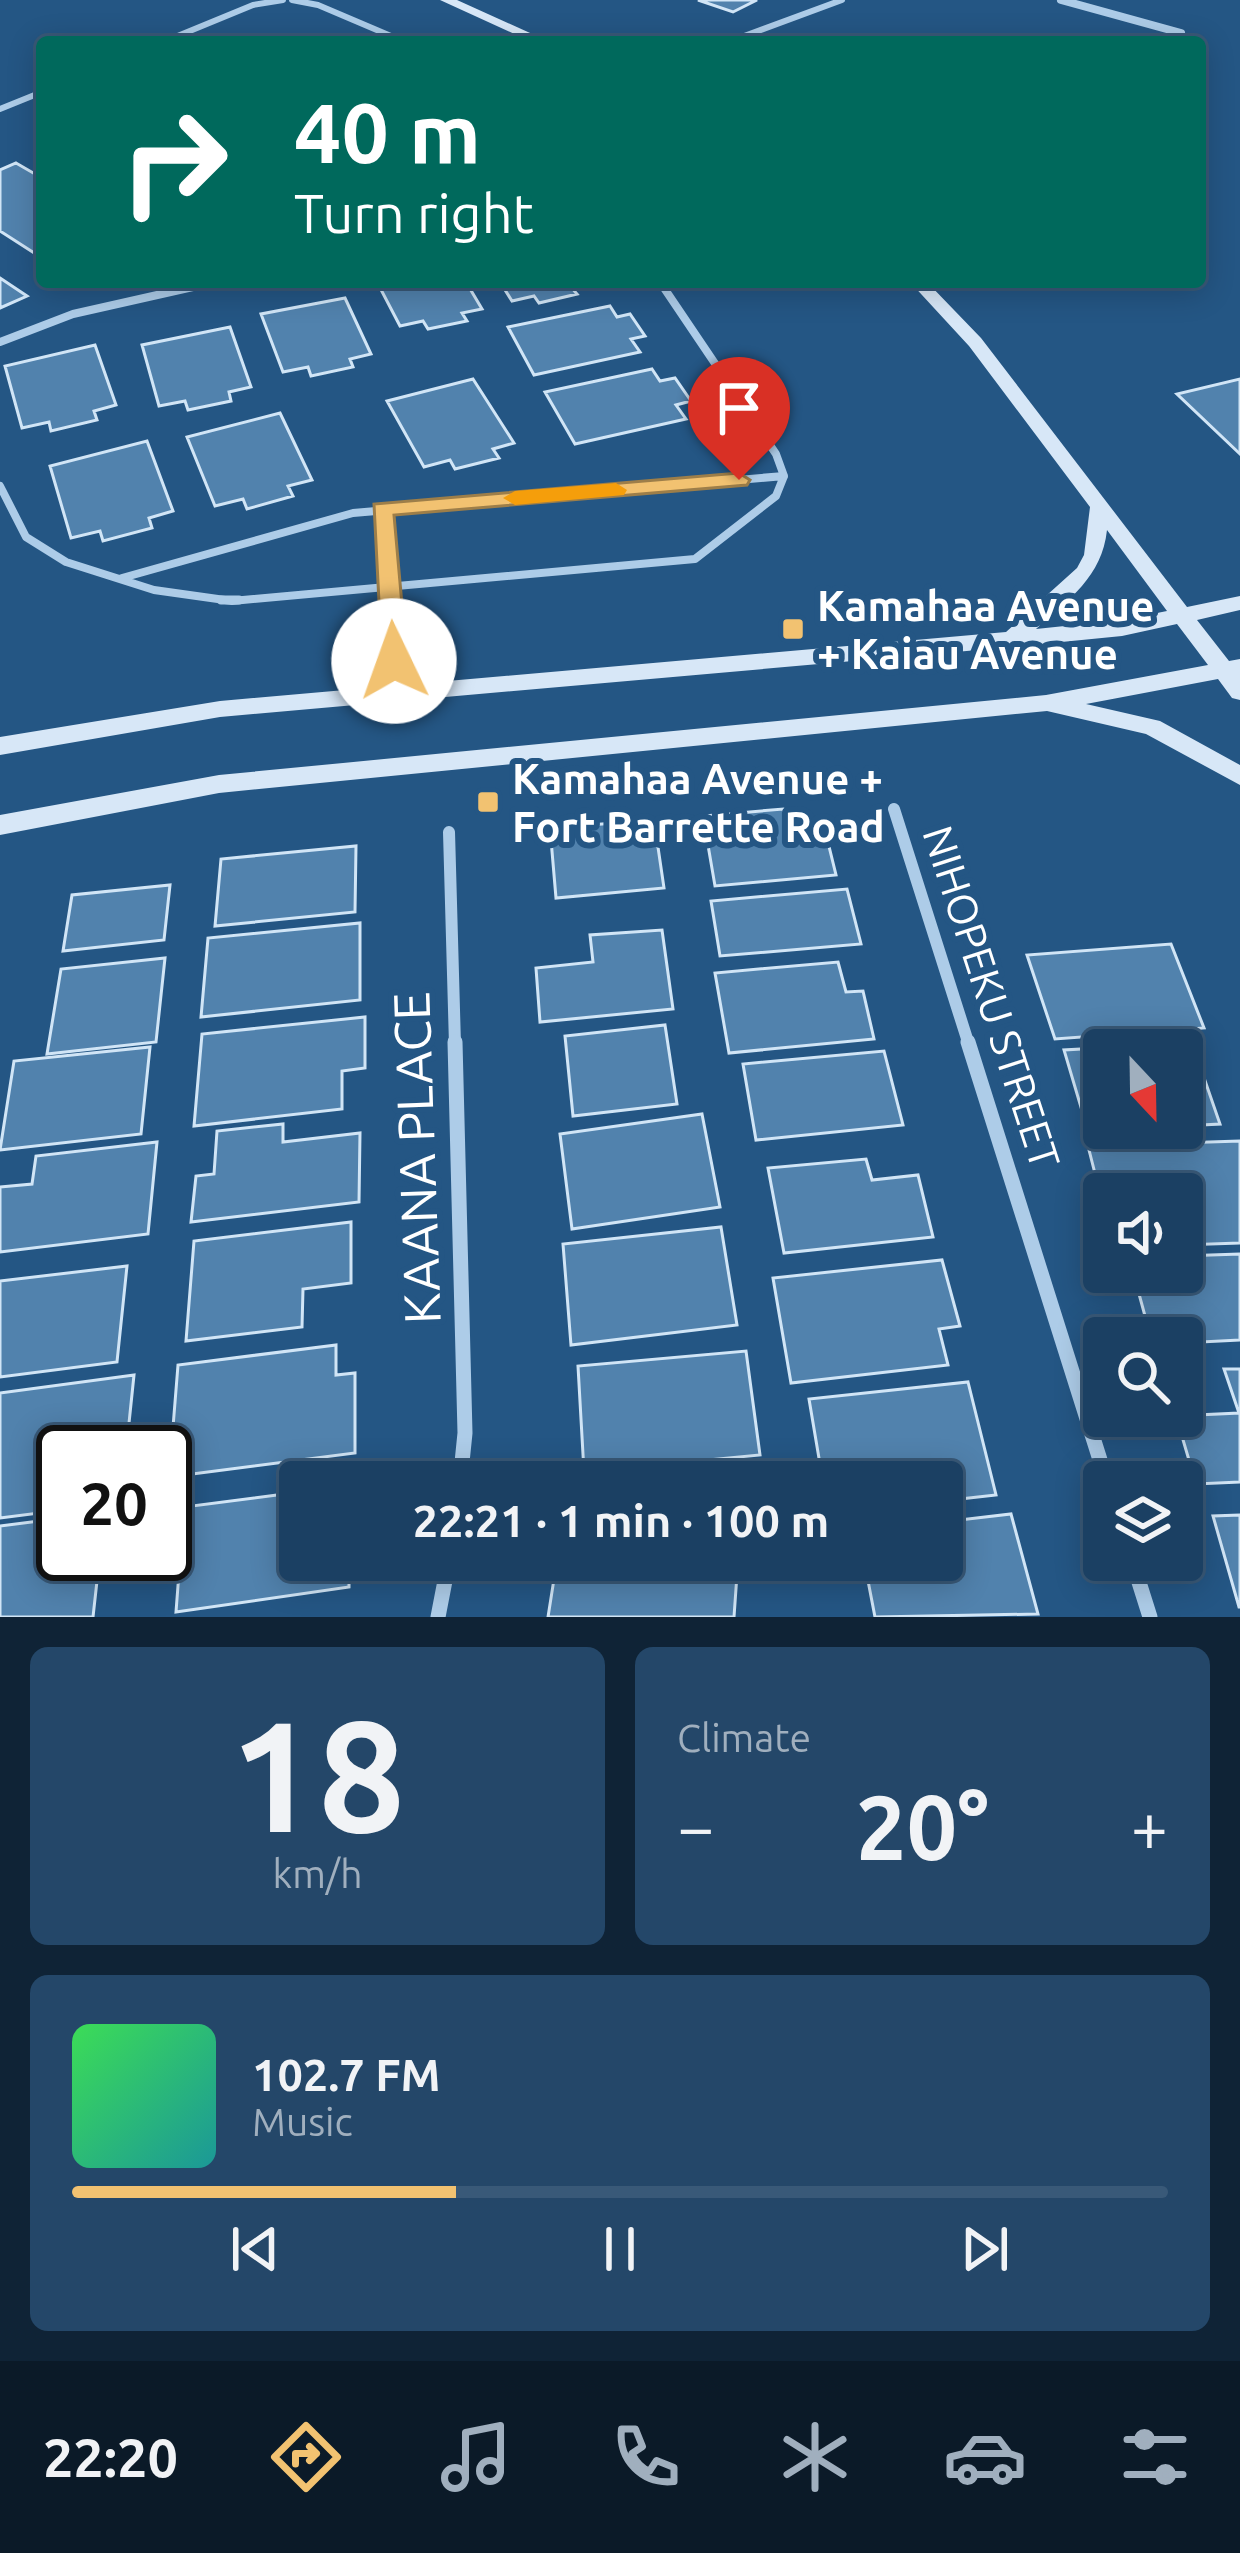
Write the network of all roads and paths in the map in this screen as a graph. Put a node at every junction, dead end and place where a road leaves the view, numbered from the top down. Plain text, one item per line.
1 (283, 0) edge
2 (292, 0) edge
3 (446, 0) edge
4 (842, 0) edge
5 (1061, 0) edge
6 (1181, 33) dead end
7 (178, 36) edge
8 (391, 36) edge
9 (529, 36) edge
10 (744, 36) edge
11 (36, 97) edge
12 (0, 110) edge
13 (188, 288) edge
14 (664, 288) edge
15 (924, 288) edge
16 (0, 342) edge
17 (784, 476) junction
18 (0, 486) edge
19 (1100, 503) junction
20 (382, 509) junction
21 (119, 579) junction
22 (390, 587) junction
23 (1240, 603) edge
24 (1186, 615) junction
25 (1012, 639) junction
26 (1233, 668) edge
27 (396, 691) junction
28 (1240, 692) edge
29 (1046, 703) junction
30 (0, 746) edge
31 (1240, 776) edge
32 (894, 808) dead end
33 (0, 825) edge
34 (449, 832) dead end
35 (462, 1461) edge
36 (1100, 1461) edge
37 (445, 1581) edge
38 (1139, 1581) edge
39 (438, 1617) edge
40 (1150, 1617) edge

1 - 7 lane
2 - 8 lane
3 - 9 street
4 - 10 lane
5 - 6 street
11 - 12 lane
13 - 16 lane
14 - 17 lane
15 - 19 street
17 - 20 lane
17 - 22 lane
18 - 21 lane
19 - 24 street
19 - 25 street
20 - 21 lane
20 - 22 lane
21 - 22 lane
22 - 27 lane
23 - 24 street
24 - 25 street
24 - 26 street
25 - 27 street
26 - 28 street
26 - 29 street
27 - 30 street
29 - 31 street
29 - 33 street
32 - 36 street, NIHOPEKU STREET
34 - 35 street, KAANA PLACE
37 - 39 street
38 - 40 street

